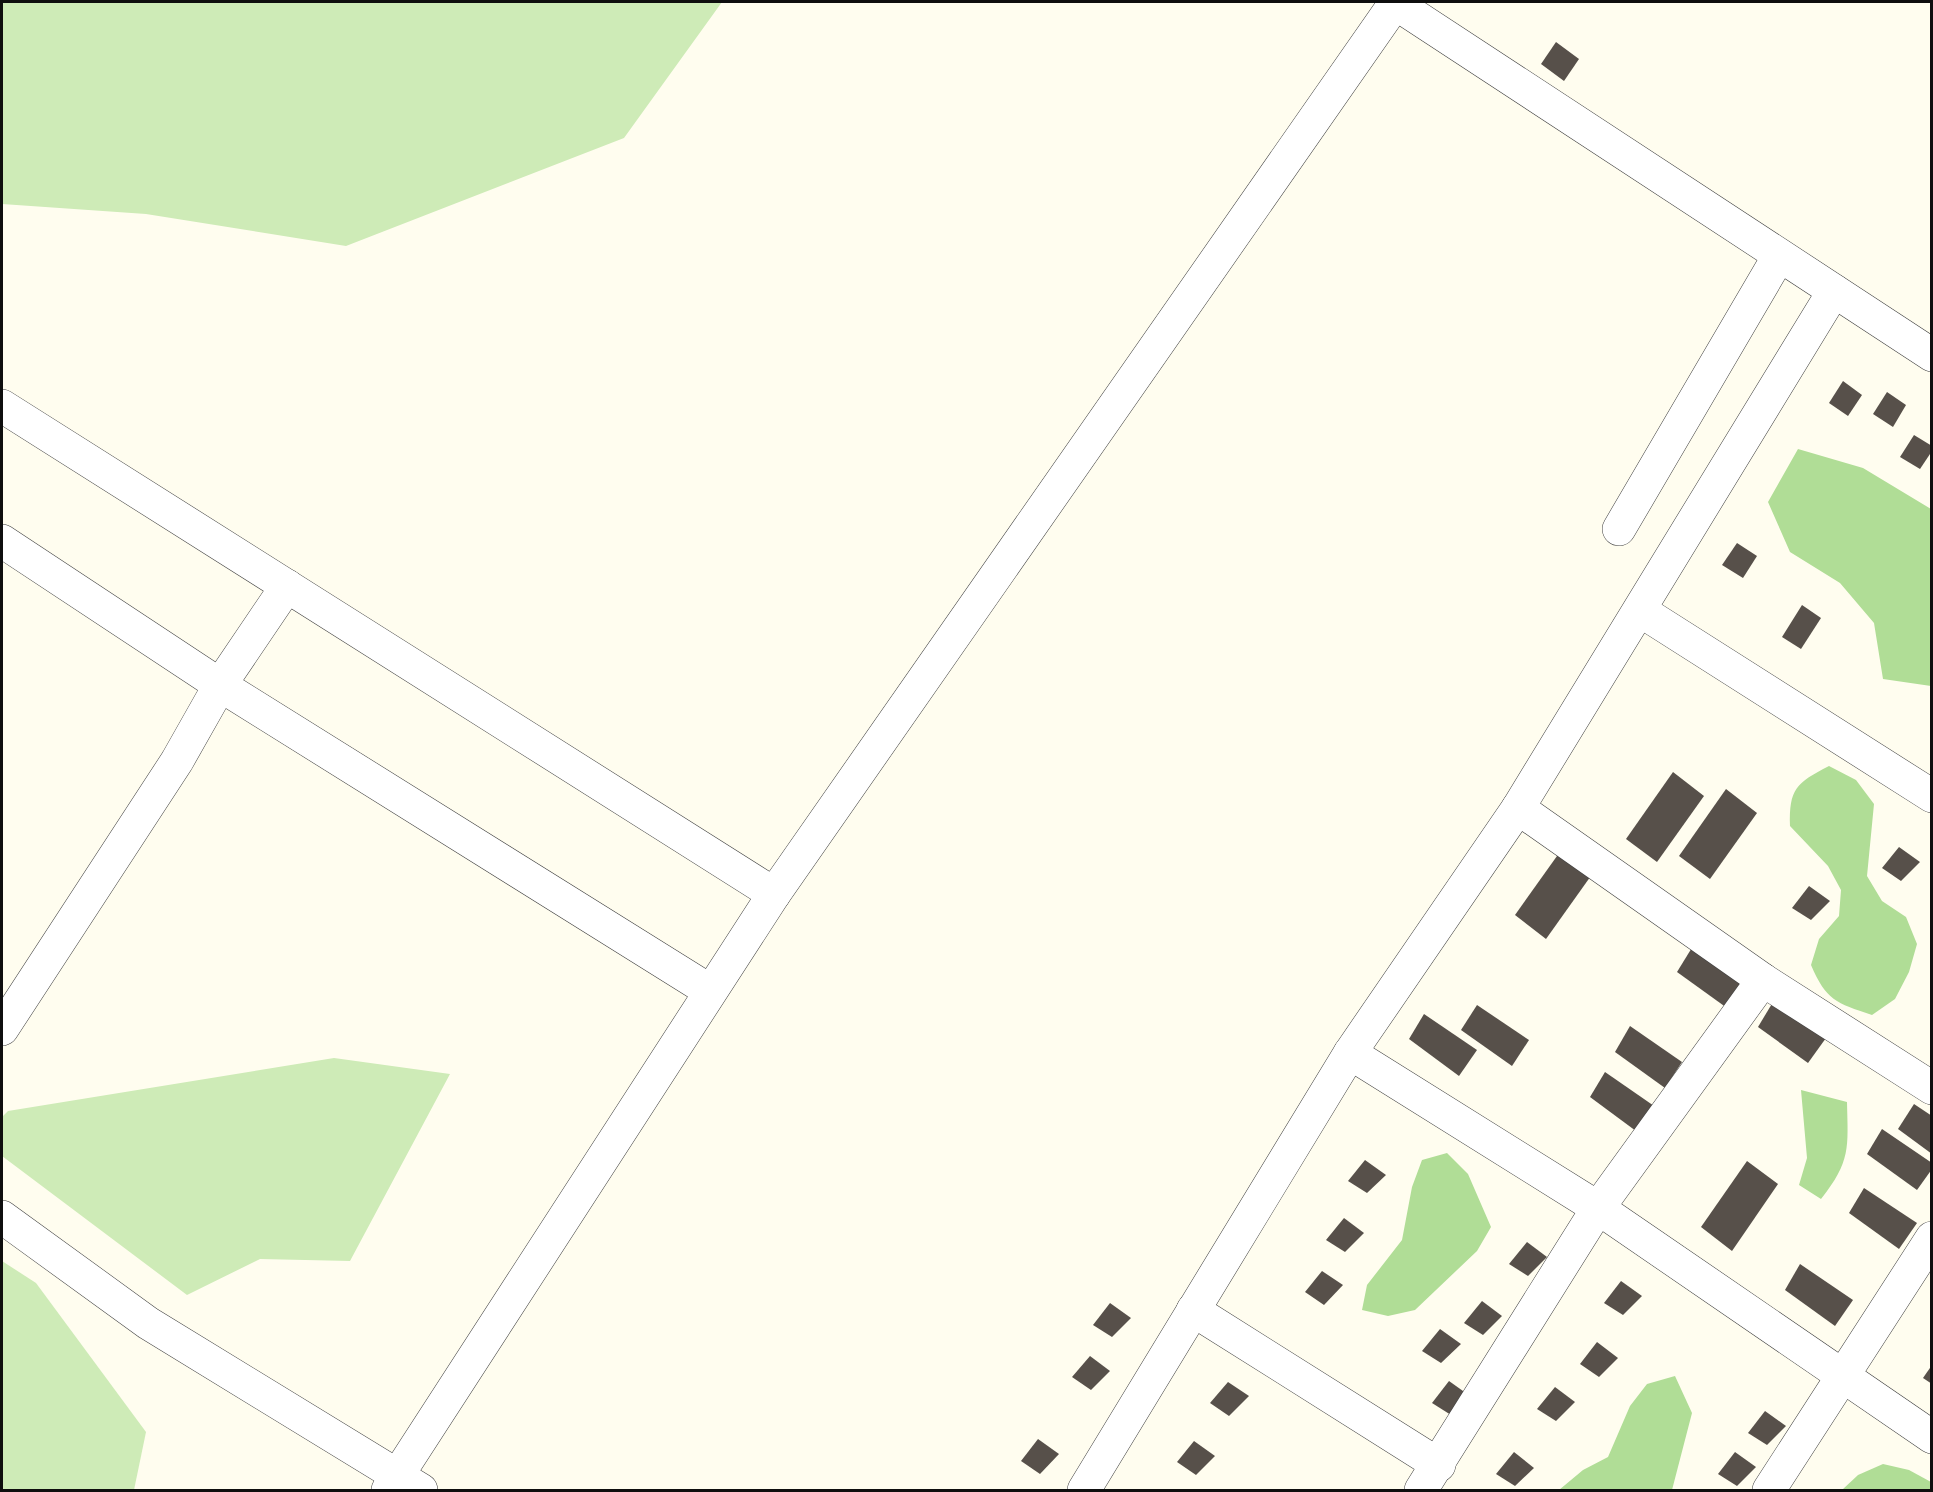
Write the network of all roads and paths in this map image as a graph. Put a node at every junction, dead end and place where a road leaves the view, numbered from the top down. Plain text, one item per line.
1 (1395, 2) edge
2 (1779, 256) junction
3 (1834, 291) junction
4 (1932, 355) edge
5 (2, 406) edge
6 (1619, 529) dead end
7 (2, 541) edge
8 (287, 586) junction
9 (1641, 611) junction
10 (220, 685) junction
11 (1932, 796) edge
12 (1518, 808) junction
13 (774, 894) junction
14 (1763, 980) junction
15 (710, 991) junction
16 (2, 1029) edge
17 (1350, 1053) junction
18 (1932, 1088) edge
19 (1598, 1208) junction
20 (2, 1216) edge
21 (1932, 1238) edge
22 (1193, 1310) junction
23 (1841, 1376) junction
24 (1932, 1437) edge
25 (1430, 1478) edge
26 (403, 1485) edge
27 (1084, 1491) edge
28 (1769, 1491) edge

1 - 2 street
1 - 13 street
2 - 3 street
2 - 6 street
3 - 4 street
3 - 9 street
5 - 8 street
7 - 10 street
8 - 10 street
8 - 13 street
9 - 11 street
9 - 12 street
10 - 15 street
10 - 16 street
12 - 14 street
12 - 17 street
13 - 15 street
14 - 18 street
14 - 19 street
15 - 26 street
17 - 19 street
17 - 22 street
19 - 23 street
19 - 25 street
20 - 26 street
21 - 23 street
22 - 25 street
22 - 27 street
23 - 24 street
23 - 28 street

